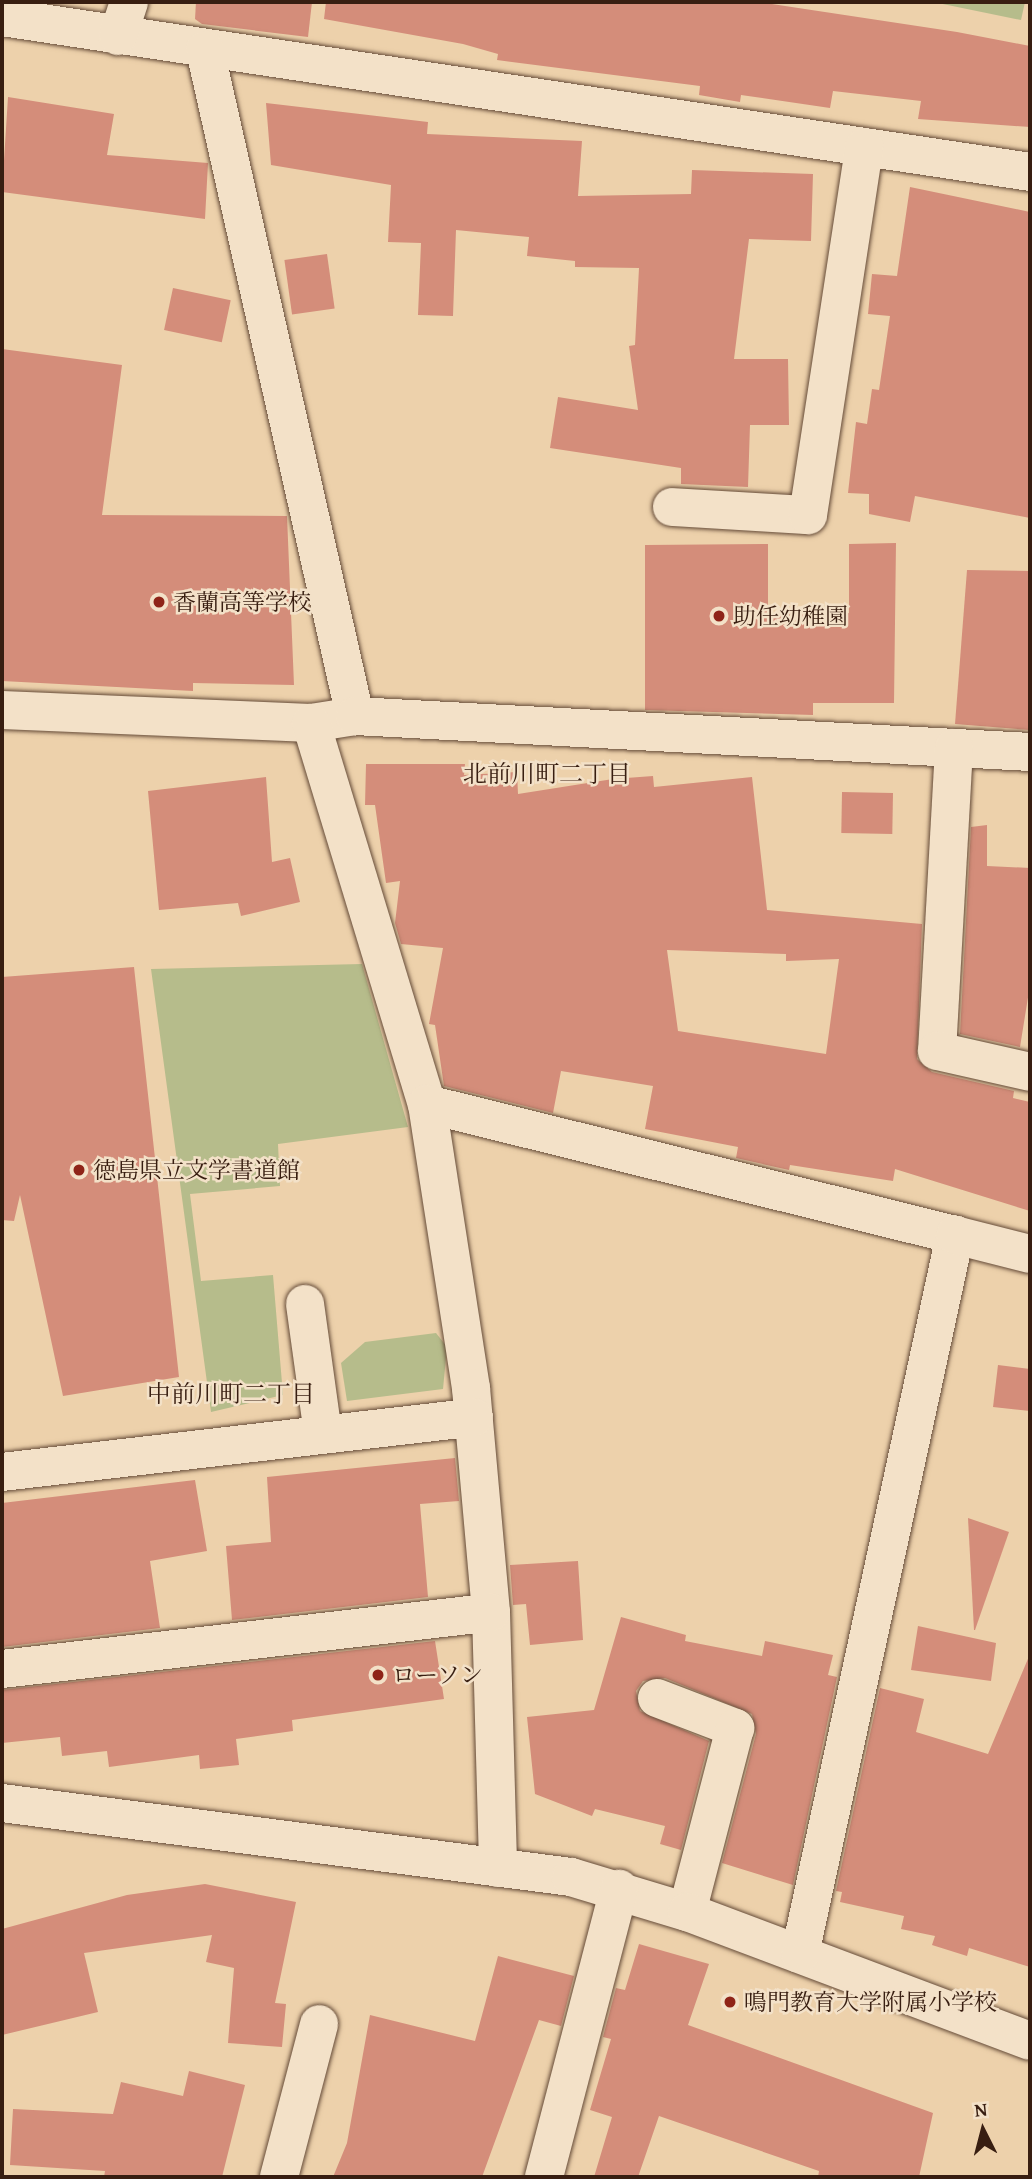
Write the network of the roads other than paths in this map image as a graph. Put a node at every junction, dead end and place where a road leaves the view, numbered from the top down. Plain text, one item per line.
1 (2, 17) edge
2 (124, 19) edge
3 (205, 50) junction
4 (864, 147) junction
5 (1030, 172) edge
6 (672, 507) dead end
7 (2, 710) edge
8 (355, 716) junction
9 (310, 723) junction
10 (954, 748) junction
11 (1030, 752) edge
12 (1030, 1072) edge
13 (427, 1104) junction
14 (955, 1236) junction
15 (1030, 1254) edge
16 (305, 1304) dead end
17 (474, 1417) junction
18 (323, 1433) junction
19 (2, 1472) edge
20 (491, 1612) junction
21 (2, 1669) edge
22 (657, 1698) dead end
23 (2, 1803) edge
24 (498, 1868) junction
25 (619, 1889) junction
26 (687, 1912) junction
27 (800, 1954) junction
28 (319, 2024) dead end
29 (1030, 2041) edge
30 (279, 2177) edge
31 (544, 2177) edge

1 - 2 street
2 - 3 street
3 - 4 street
3 - 8 street
4 - 5 street
4 - 6 street
7 - 9 street
8 - 9 street
8 - 10 street
9 - 13 street
10 - 11 street
10 - 12 street
13 - 14 street
13 - 17 street
14 - 15 street
14 - 27 street
16 - 18 street
17 - 18 street
17 - 20 street
18 - 19 street
20 - 21 street
20 - 24 street
22 - 26 street
23 - 24 street
24 - 25 street
25 - 26 street
25 - 31 street
26 - 27 street
27 - 29 street
28 - 30 street

